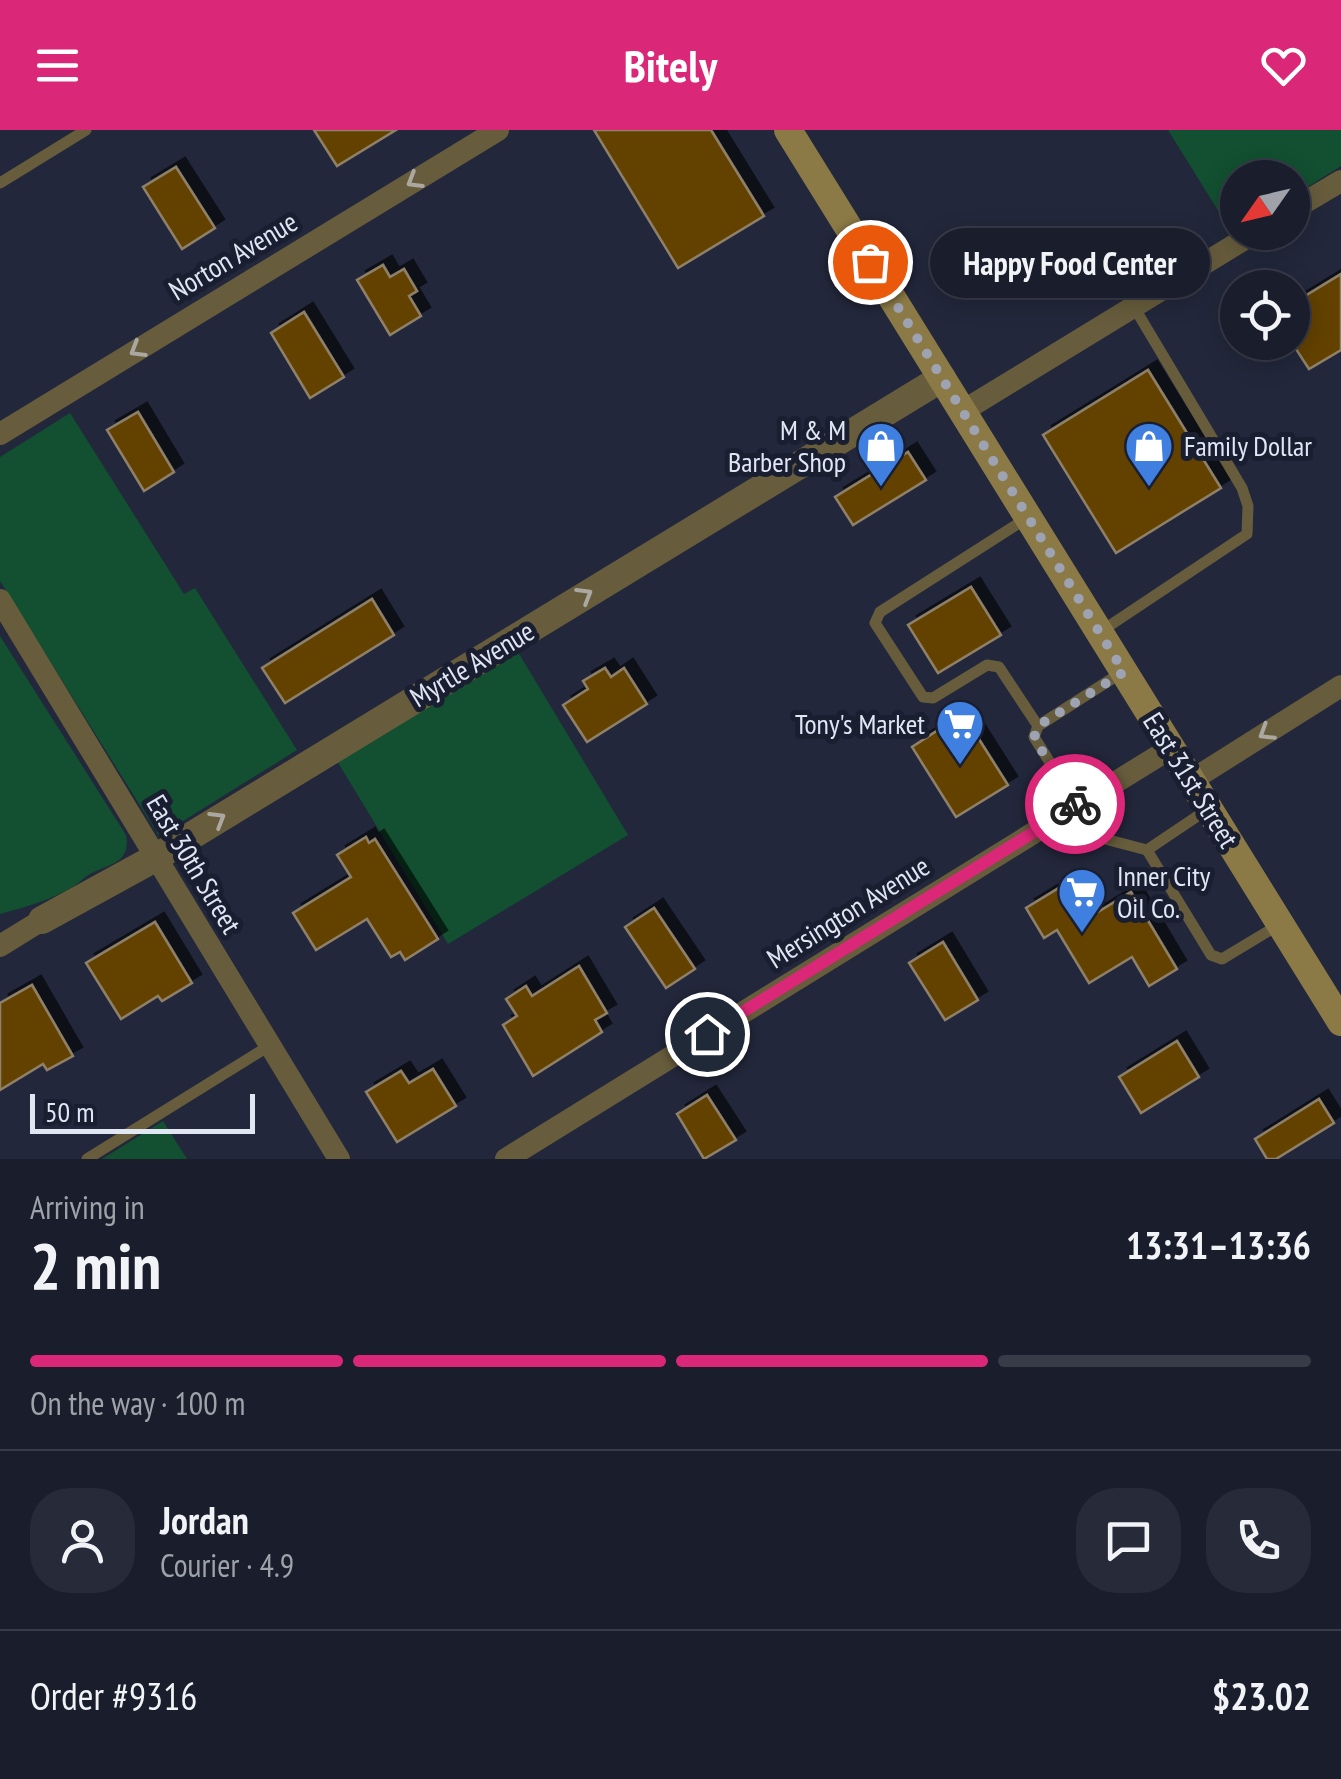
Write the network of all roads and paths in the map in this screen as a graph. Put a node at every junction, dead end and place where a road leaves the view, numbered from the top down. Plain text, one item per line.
1 (86, 130) edge
2 (498, 130) edge
3 (788, 130) edge
4 (1341, 181) edge
5 (0, 183) edge
6 (1310, 199) edge
7 (1226, 250) edge
8 (1134, 306) junction
9 (942, 378) junction
10 (963, 411) junction
11 (0, 434) edge
12 (1028, 517) junction
13 (0, 600) edge
14 (1100, 632) junction
15 (1124, 672) junction
16 (1341, 686) edge
17 (1038, 726) junction
18 (1171, 748) junction
19 (1192, 780) junction
20 (1076, 806) junction
21 (1209, 808) junction
22 (1148, 850) junction
23 (155, 858) junction
24 (42, 920) joint
25 (1280, 924) junction
26 (0, 946) edge
27 (1341, 1022) edge
28 (269, 1046) junction
29 (88, 1159) edge
30 (339, 1159) edge
31 (506, 1159) edge

1 - 5 lane
2 -> 11 street, Norton Avenue
3 - 9 main road, East 31st Street
4 - 6 street
7 - 8 street
8 - 10 street
8 - 14 lane
9 - 10 main road, East 31st Street
23 -> 9 street, Myrtle Avenue
10 - 12 main road, East 31st Street
12 - 14 main road, East 31st Street
12 - 17 lane
13 - 23 street, East 30th Street
14 - 15 main road, East 31st Street
15 - 17 lane
15 - 18 main road, East 31st Street
16 -> 19 street
17 - 20 lane
18 - 19 main road, East 31st Street
18 - 20 street, Mersington Avenue
19 - 21 main road, East 31st Street
20 - 22 lane
20 - 31 street, Mersington Avenue
21 - 22 lane
21 - 25 main road, East 31st Street
22 - 25 lane
23 - 24 street, Myrtle Avenue
23 - 28 street, East 30th Street
24 - 26 street, Myrtle Avenue
25 - 27 main road, East 31st Street
28 - 29 lane
28 - 30 street, East 30th Street

